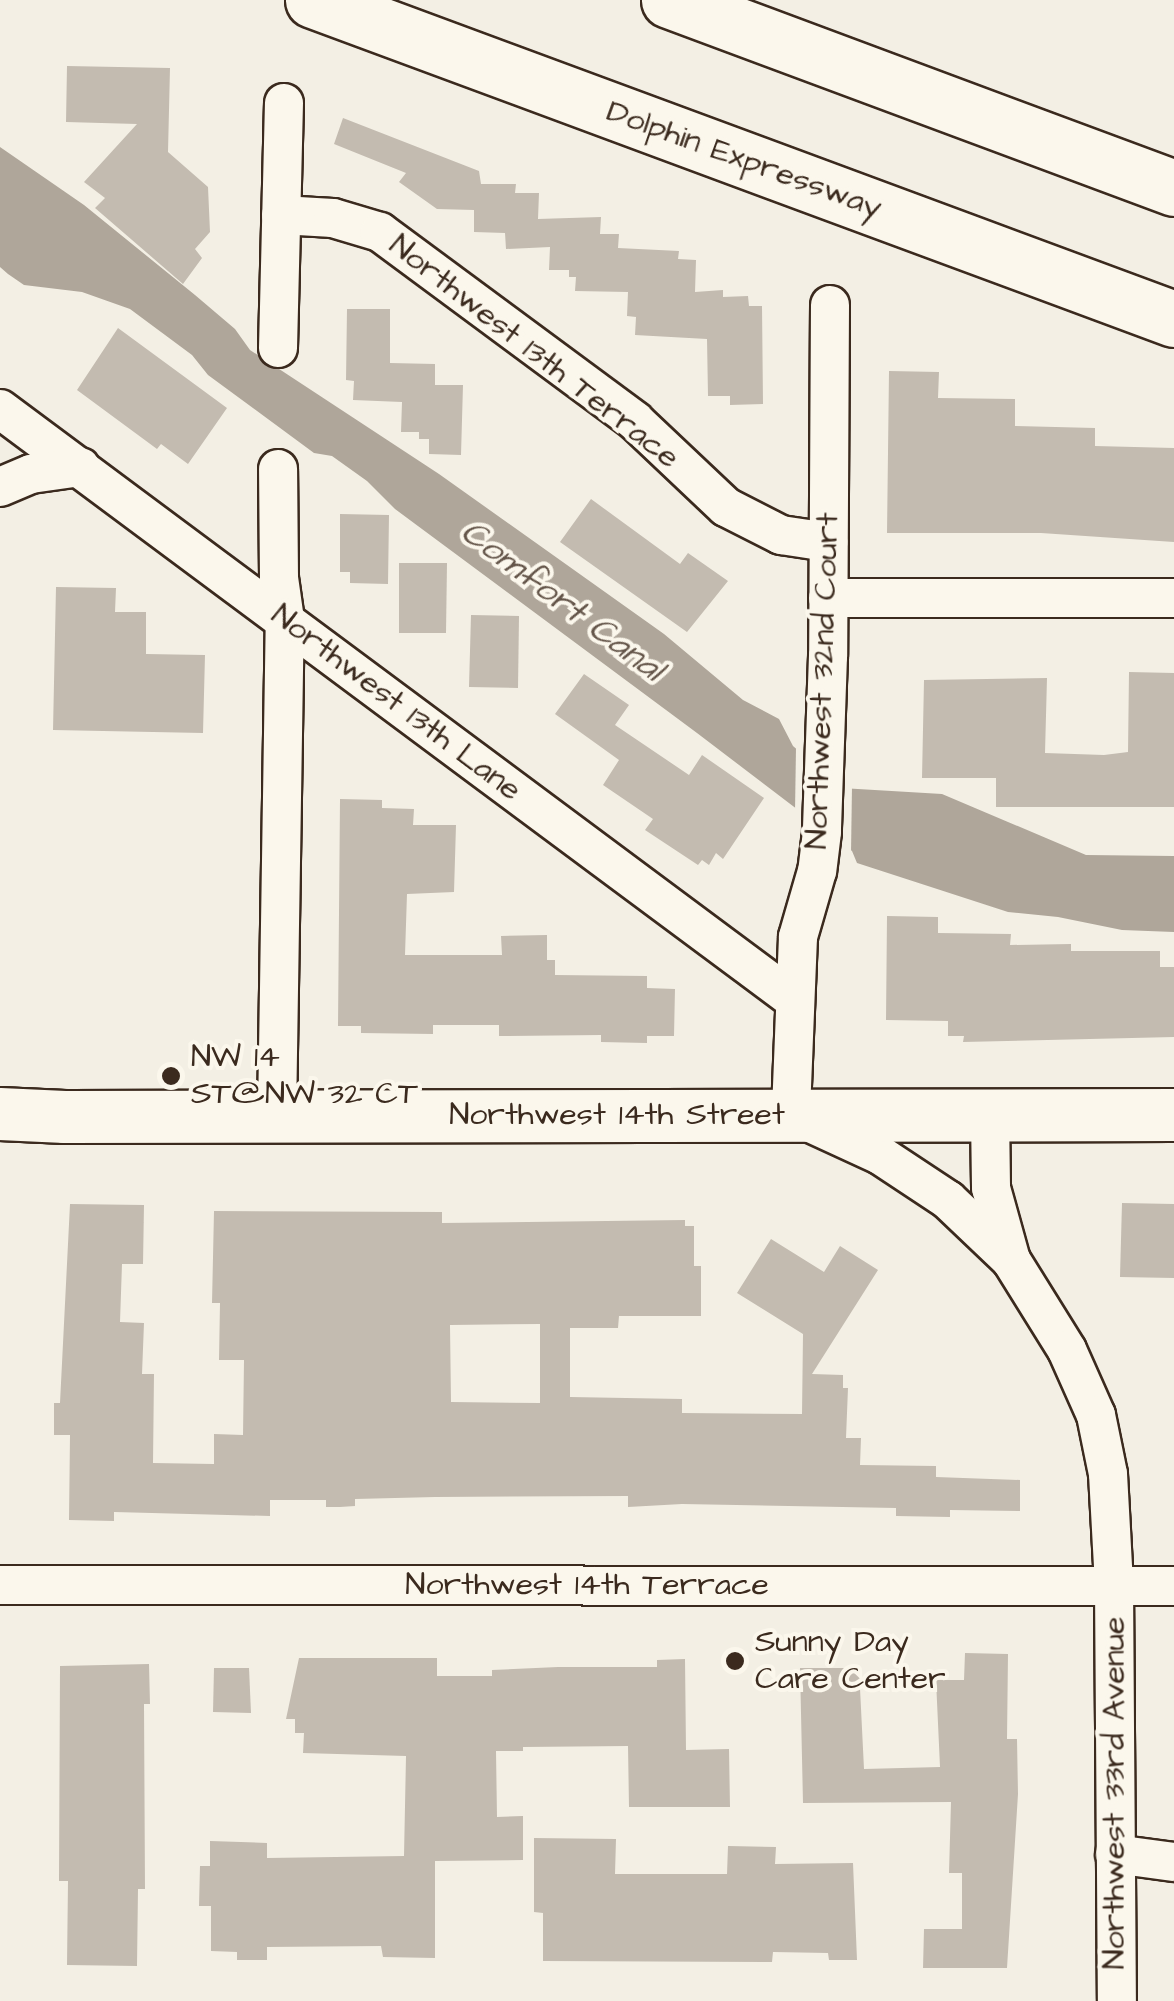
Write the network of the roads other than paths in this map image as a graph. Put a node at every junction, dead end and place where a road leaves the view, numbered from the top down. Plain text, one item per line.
1 (314, 0) edge
2 (669, 0) edge
3 (284, 103) dead end
4 (1174, 188) edge
5 (281, 215) junction
6 (986, 249) junction
7 (830, 305) dead end
8 (1174, 319) edge
9 (1174, 339) edge
10 (278, 348) dead end
11 (0, 409) edge
12 (81, 467) junction
13 (278, 470) dead end
14 (0, 488) edge
15 (828, 542) junction
16 (828, 598) junction
17 (1174, 598) edge
18 (284, 620) junction
19 (792, 998) junction
20 (0, 1114) edge
21 (791, 1114) junction
22 (990, 1115) junction
23 (1174, 1115) edge
24 (276, 1116) junction
25 (1011, 1260) junction
26 (0, 1584) edge
27 (1114, 1585) junction
28 (1174, 1586) edge
29 (1115, 1854) junction
30 (1174, 1862) edge
31 (1116, 2001) edge

1 - 6 highway, Dolphin Expressway
2 - 4 highway
3 - 5 street
5 - 10 street
5 - 15 street, Northwest 13th Terrace
6 - 8 highway, Dolphin Expressway
6 - 9 highway
7 - 15 street, Northwest 32nd Court
11 - 12 street, Northwest 13th Lane
12 - 14 street
12 - 18 street, Northwest 13th Lane
13 - 18 street
15 - 16 street, Northwest 32nd Court
16 - 17 street
16 - 19 street, Northwest 32nd Court
18 - 19 street, Northwest 13th Lane
18 - 24 street
19 - 21 street, Northwest 32nd Court
20 - 24 street, Northwest 14th Street
21 - 22 street, Northwest 14th Street
21 - 24 street, Northwest 14th Street
21 - 25 street
22 - 23 street, Northwest 14th Street
22 - 25 street
25 - 27 street, Northwest 33rd Avenue
26 - 27 street, Northwest 14th Terrace
27 - 28 street, Northwest 14th Terrace
27 - 29 street, Northwest 33rd Avenue
29 - 30 street
29 - 31 street, Northwest 33rd Avenue

